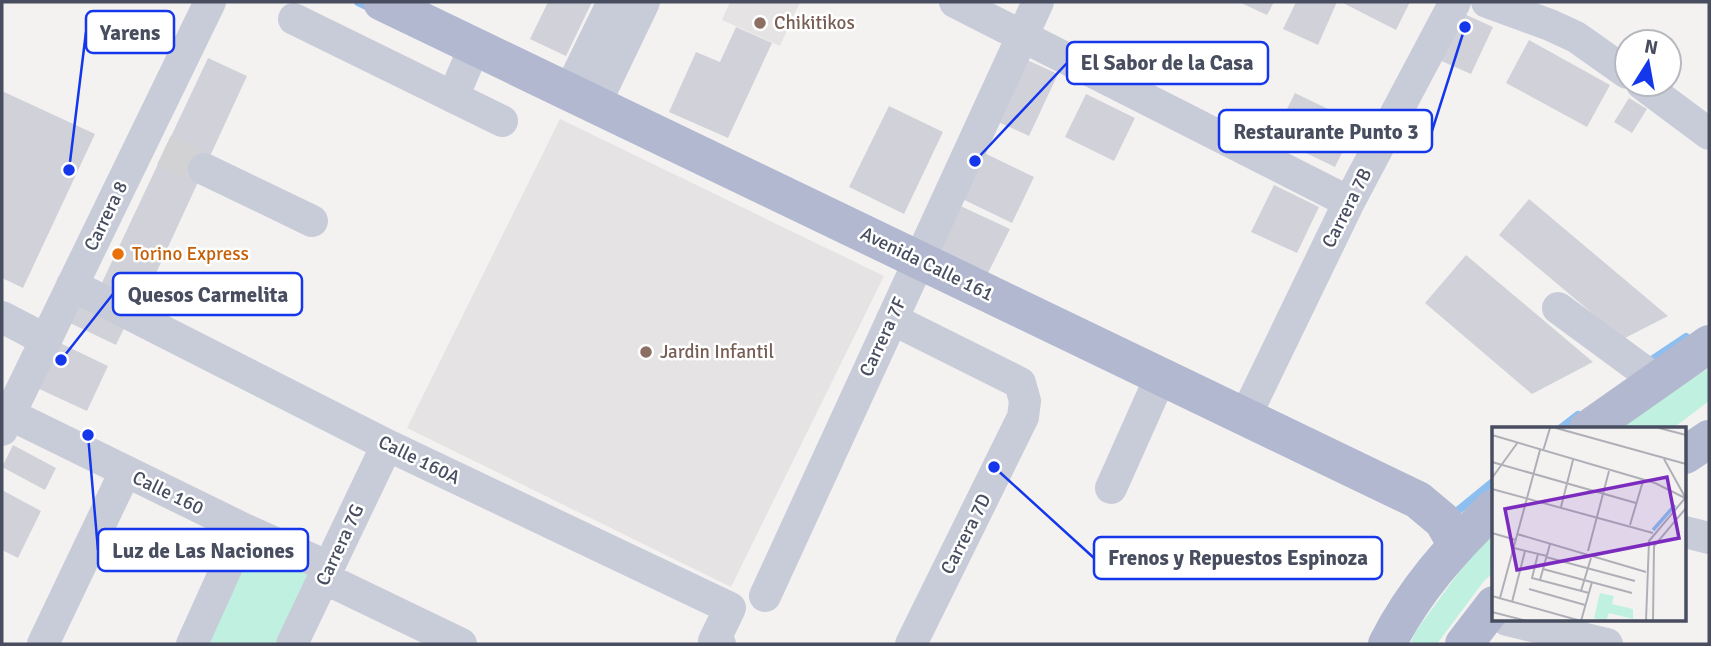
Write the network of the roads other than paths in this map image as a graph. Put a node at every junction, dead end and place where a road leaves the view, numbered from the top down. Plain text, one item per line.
1 (210, 2) edge
2 (382, 2) edge
3 (613, 2) edge
4 (644, 2) edge
5 (955, 2) edge
6 (1038, 2) edge
7 (1454, 2) edge
8 (1487, 2) edge
9 (294, 19) dead end
10 (1021, 36) junction
11 (475, 47) junction
12 (1613, 63) edge
13 (453, 97) junction
14 (582, 98) junction
15 (1661, 98) edge
16 (502, 121) dead end
17 (1709, 134) edge
18 (204, 169) tunnel mouth
19 (1349, 202) junction
20 (312, 221) dead end
21 (919, 260) junction
22 (72, 285) junction
23 (1558, 308) dead end
24 (2, 317) edge
25 (892, 319) junction
26 (46, 340) junction
27 (1709, 344) edge
28 (1161, 376) junction
29 (1656, 380) junction
30 (1245, 417) junction
31 (6, 422) edge
32 (1591, 427) edge
33 (1709, 439) edge
34 (387, 445) junction
35 (1686, 454) edge
36 (125, 472) junction
37 (1111, 488) dead end
38 (1492, 510) edge
39 (244, 530) junction
40 (1686, 532) edge
41 (1709, 538) edge
42 (1455, 544) junction
43 (327, 573) junction
44 (765, 596) dead end
45 (1499, 622) edge
46 (43, 644) edge
47 (192, 644) edge
48 (292, 644) edge
49 (461, 644) edge
50 (720, 644) edge
51 (911, 644) edge
52 (1387, 644) edge
53 (1607, 644) edge

1 - 22 street, Carrera 8
2 - 11 main road, Avenida Calle 161
3 - 14 street
4 - 14 street
5 - 10 street
6 - 10 street, Carrera 7F
7 - 19 street, Carrera 7B
8 - 12 street
9 - 13 street
10 - 19 street
10 - 21 street, Carrera 7F
11 - 13 street
11 - 14 main road, Avenida Calle 161
13 - 16 street
14 - 21 main road, Avenida Calle 161
15 - 17 street
18 - 20 street
19 - 30 street, Carrera 7B
21 - 25 street, Carrera 7F
21 - 28 main road, Avenida Calle 161
22 - 26 street, Carrera 8
22 - 34 street, Calle 160A
23 - 29 street
24 - 26 street
25 - 44 street, Carrera 7F
25 - 51 street, Carrera 7D
26 - 31 street, Carrera 8
27 - 29 main road
28 - 30 main road, Avenida Calle 161
28 - 37 street
29 - 32 main road
30 - 42 main road, Avenida Calle 161
31 - 36 street, Calle 160
33 - 35 main road
34 - 43 street, Carrera 7G
34 - 50 street, Calle 160A
36 - 39 street, Calle 160
36 - 46 street
38 - 42 main road
39 - 43 street, Calle 160
39 - 47 street
40 - 41 street
42 - 52 main road
43 - 48 street, Carrera 7G
43 - 49 street, Calle 160
45 - 53 street

